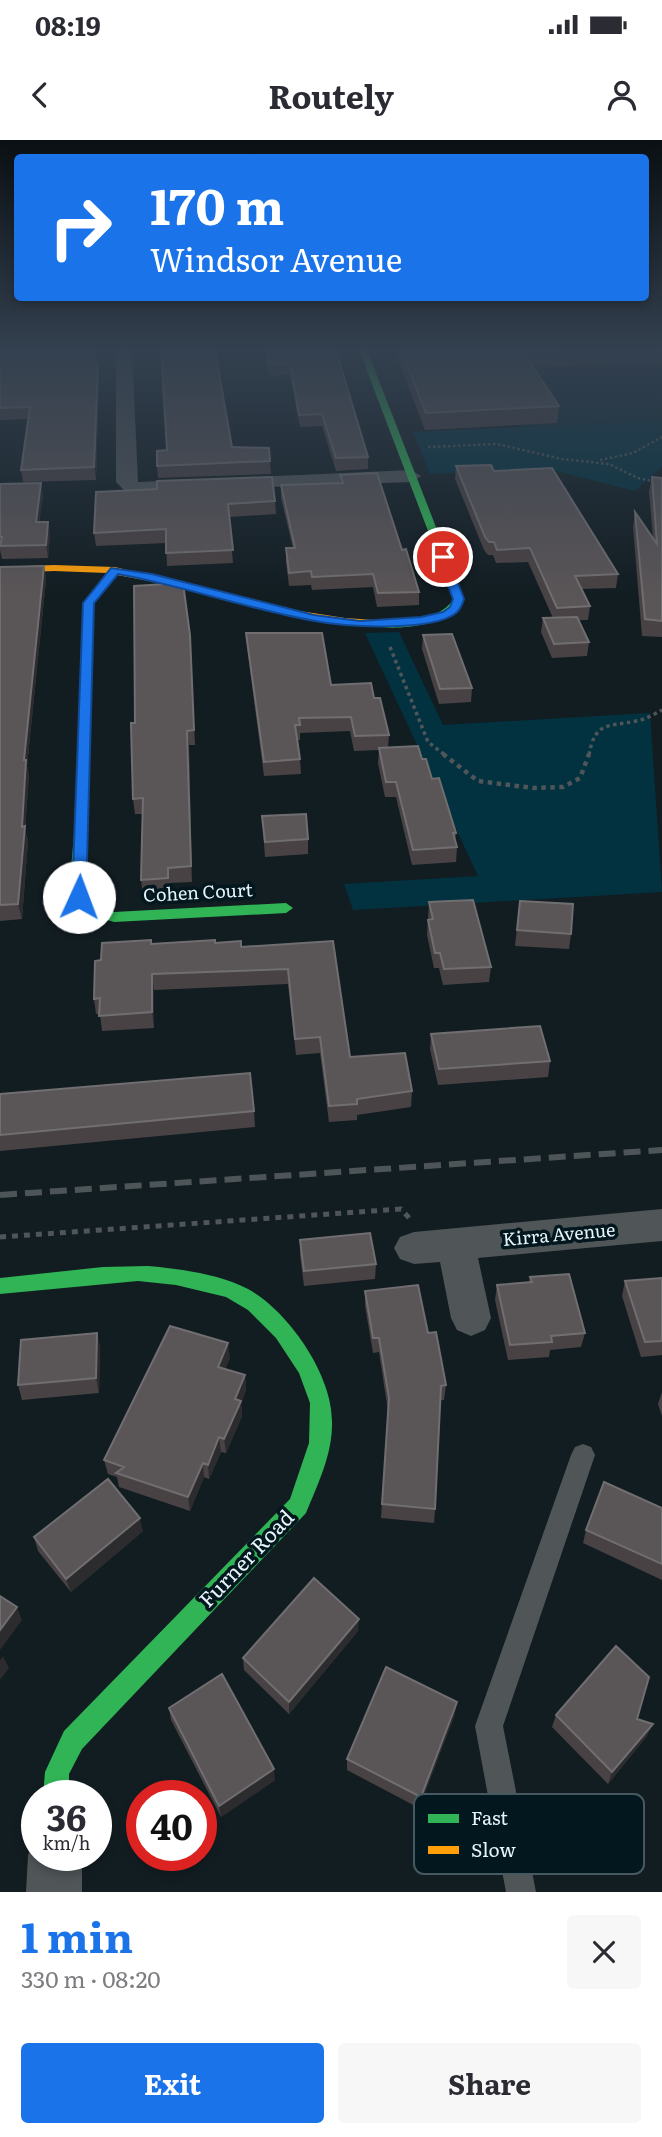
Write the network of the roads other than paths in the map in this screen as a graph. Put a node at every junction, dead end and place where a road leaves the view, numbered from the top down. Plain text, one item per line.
1 (125, 432) edge
2 (394, 432) edge
3 (411, 476) junction
4 (0, 570) edge
5 (115, 570) junction
6 (286, 908) dead end
7 (662, 1225) edge
8 (0, 1286) edge
9 (471, 1318) dead end
10 (583, 1455) dead end
11 (57, 1780) edge
12 (502, 1794) edge
13 (54, 1871) edge
14 (518, 1874) edge
15 (54, 1892) edge
16 (521, 1892) edge

1 - 3 street
2 - 3 street
3 - 5 street
4 - 5 street
5 - 6 street, Cohen Court
7 - 9 street, Kirra Avenue
8 - 11 street, Furner Road
10 - 12 lane
13 - 15 street
14 - 16 lane

